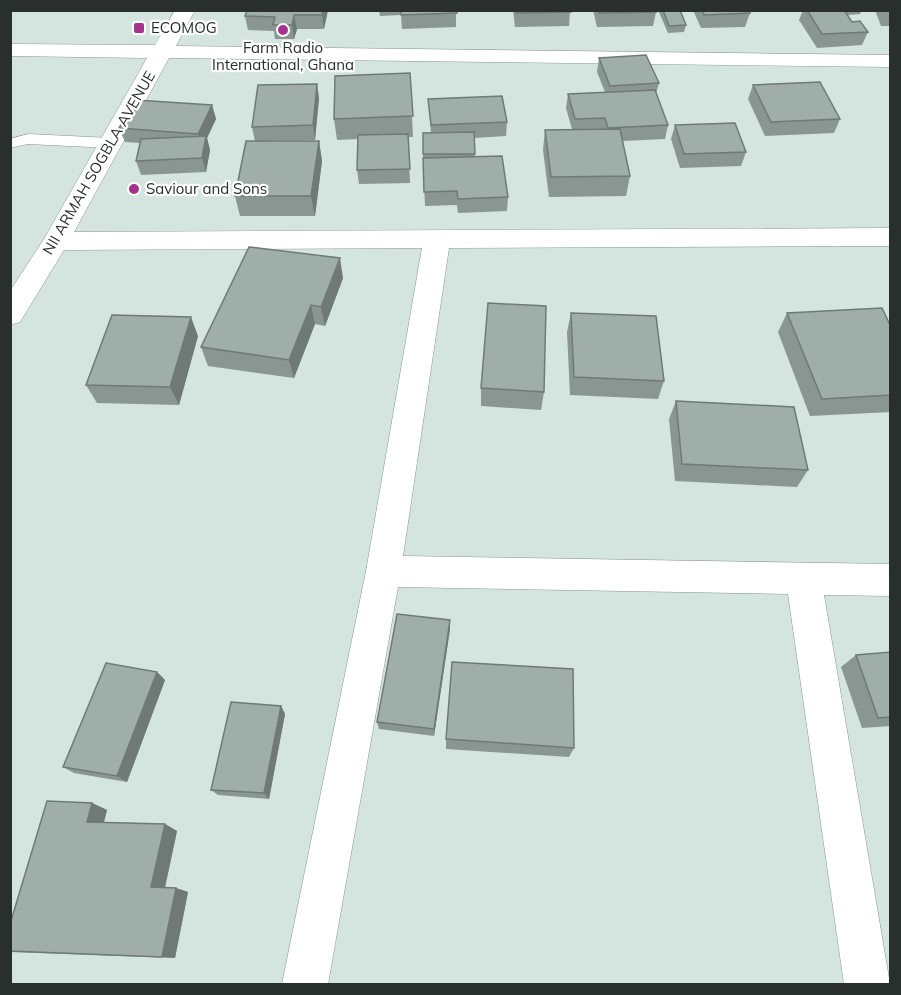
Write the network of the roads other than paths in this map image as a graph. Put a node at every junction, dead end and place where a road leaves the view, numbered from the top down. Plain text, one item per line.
1 (185, 10) edge
2 (10, 50) edge
3 (161, 54) junction
4 (891, 61) edge
5 (111, 143) junction
6 (10, 144) edge
7 (891, 237) edge
8 (437, 240) junction
9 (56, 241) junction
10 (10, 315) edge
11 (383, 571) junction
12 (804, 580) junction
13 (891, 580) edge
14 (305, 984) edge
15 (867, 984) edge

1 - 3 street, NII ARMAH SOGBLA AVENUE
2 - 3 street
3 - 4 street
3 - 5 street, NII ARMAH SOGBLA AVENUE
5 - 6 lane
5 - 9 street, NII ARMAH SOGBLA AVENUE
7 - 8 street
8 - 9 street
8 - 11 street
9 - 10 street, NII ARMAH SOGBLA AVENUE
11 - 12 street
11 - 14 street
12 - 13 street
12 - 15 street

